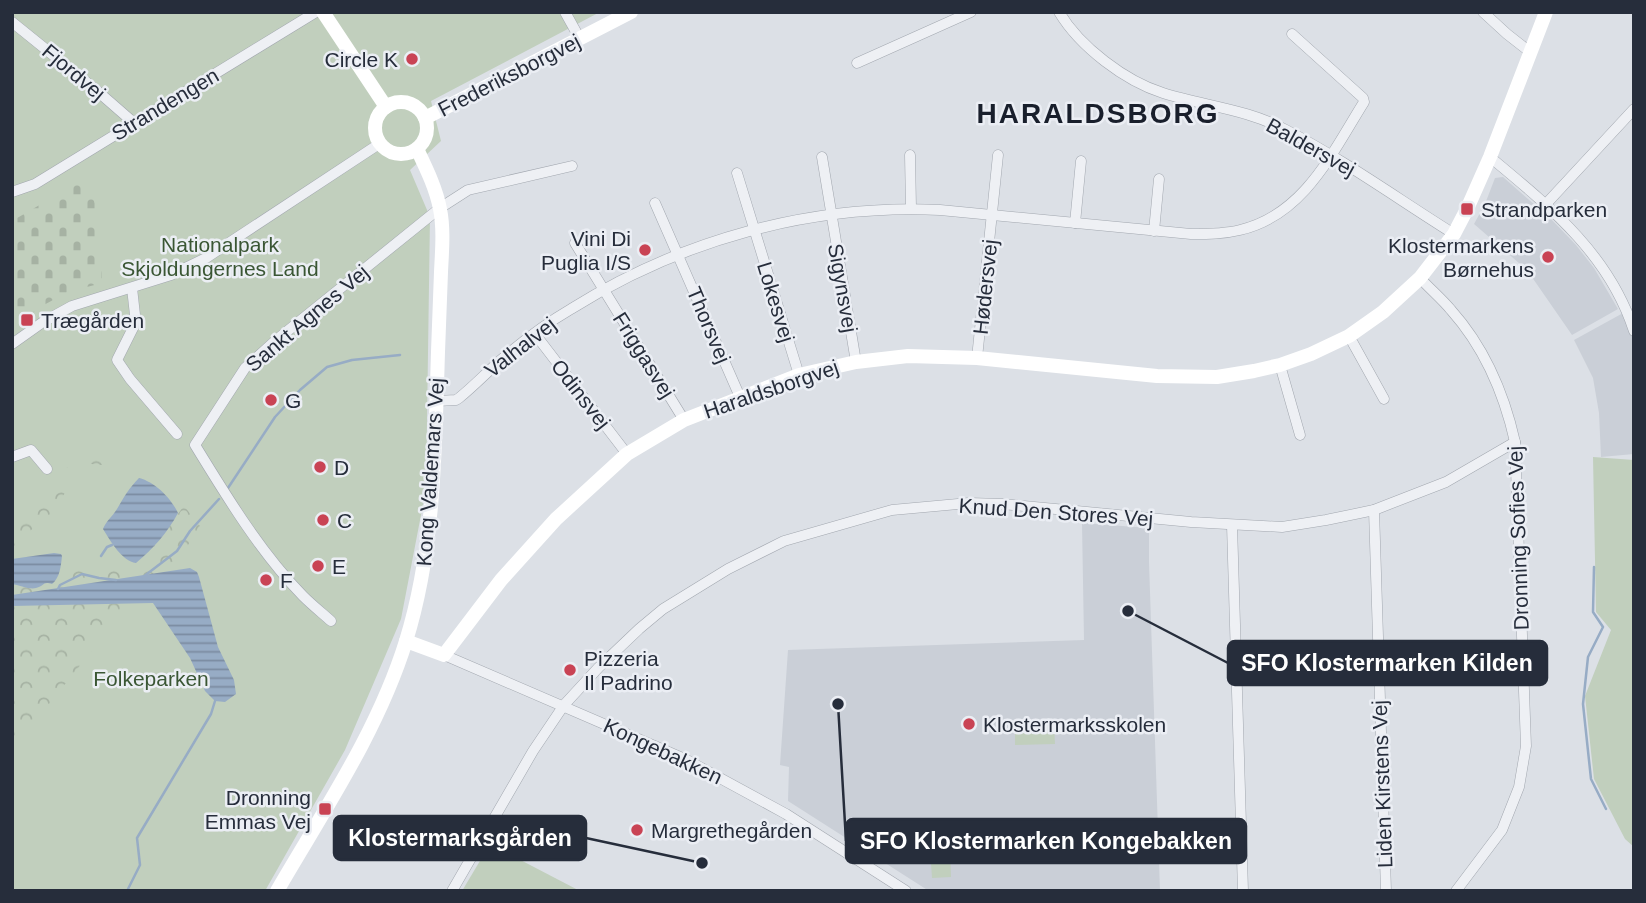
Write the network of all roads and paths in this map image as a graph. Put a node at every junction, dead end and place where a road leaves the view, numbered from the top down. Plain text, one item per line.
1 (316, 12) edge
2 (323, 12) edge
3 (565, 12) edge
4 (631, 12) edge
5 (971, 12) edge
6 (1059, 12) edge
7 (1483, 12) edge
8 (1546, 12) edge
9 (12, 22) edge
10 (1292, 34) dead end
11 (580, 39) junction
12 (1530, 52) junction
13 (857, 63) dead end
14 (386, 107) junction
15 (1634, 109) edge
16 (425, 118) junction
17 (134, 123) junction
18 (379, 144) junction
19 (417, 149) junction
20 (910, 155) dead end
21 (998, 155) dead end
22 (1331, 156) junction
23 (822, 157) dead end
24 (1490, 157) junction
25 (1081, 162) dead end
26 (572, 166) dead end
27 (737, 173) dead end
28 (1159, 179) dead end
29 (12, 192) edge
30 (655, 203) dead end
31 (1546, 204) junction
32 (440, 208) junction
33 (911, 208) junction
34 (831, 214) junction
35 (992, 216) junction
36 (1075, 223) junction
37 (753, 229) junction
38 (1154, 231) junction
39 (1454, 234) junction
40 (575, 243) dead end
41 (677, 254) junction
42 (1420, 278) junction
43 (132, 288) junction
44 (603, 290) junction
45 (1634, 331) edge
46 (535, 334) junction
47 (1349, 336) junction
48 (12, 344) edge
49 (978, 358) junction
50 (856, 362) junction
51 (1280, 365) junction
52 (799, 375) junction
53 (740, 397) junction
54 (1384, 399) dead end
55 (437, 401) junction
56 (684, 419) junction
57 (177, 434) dead end
58 (1300, 435) dead end
59 (1515, 442) junction
60 (627, 454) junction
61 (12, 457) edge
62 (47, 469) dead end
63 (1374, 510) junction
64 (1232, 525) junction
65 (331, 621) dead end
66 (406, 641) junction
67 (444, 655) junction
68 (564, 705) junction
69 (278, 891) edge
70 (452, 891) edge
71 (906, 891) edge
72 (1243, 891) edge
73 (1386, 891) edge
74 (1456, 891) edge

1 - 17 street, Strandengen
2 - 14 street
3 - 11 street
4 - 11 street, Frederiksborgvej
5 - 13 street
6 - 22 street, Baldersvej
7 - 12 street
8 - 12 street, Haraldsborgvej
9 - 17 street, Fjordvej
10 - 22 street, Valhalvej
11 - 16 street, Frederiksborgvej
12 - 24 street, Haraldsborgvej
14 - 16 street
14 - 18 street
15 - 31 street
16 - 19 street
17 - 29 street, Strandengen
18 - 19 street
18 - 43 street
19 - 32 street, Kong Valdemars Vej
20 - 33 street
21 - 35 street
22 - 38 street, Valhalvej
22 - 39 street, Baldersvej
23 - 34 street
24 - 31 street
24 - 39 street, Haraldsborgvej
25 - 36 street
26 - 32 street, Sankt Agnes Vej
27 - 37 street
28 - 38 street
30 - 41 street
31 - 45 street
32 - 55 street, Kong Valdemars Vej
32 - 65 street, Sankt Agnes Vej
33 - 34 street, Valhalvej
33 - 35 street, Valhalvej
34 - 37 street, Valhalvej
34 - 50 street, Sigynsvej
35 - 36 street, Valhalvej
35 - 49 street, Hødersvej
36 - 38 street, Valhalvej
37 - 41 street, Valhalvej
37 - 52 street, Lokesvej
39 - 42 street, Haraldsborgvej
40 - 44 street
41 - 44 street, Valhalvej
41 - 53 street, Thorsvej
42 - 47 street, Haraldsborgvej
42 - 59 street, Dronning Sofies Vej
43 - 48 street
43 - 57 street
44 - 46 street, Valhalvej
44 - 56 street, Friggasvej
46 - 55 street, Valhalvej
46 - 60 street, Odinsvej
47 - 51 street, Haraldsborgvej
47 - 54 street
49 - 50 street, Haraldsborgvej
49 - 51 street, Haraldsborgvej
50 - 52 street, Haraldsborgvej
51 - 58 street
52 - 53 street, Haraldsborgvej
53 - 56 street, Haraldsborgvej
55 - 66 street, Kong Valdemars Vej
56 - 60 street, Haraldsborgvej
59 - 63 street, Knud Den Stores Vej
59 - 74 street, Dronning Sofies Vej
60 - 67 street, Haraldsborgvej
61 - 62 street
63 - 64 street, Knud Den Stores Vej
63 - 73 street, Liden Kirstens Vej
64 - 68 street, Knud Den Stores Vej
64 - 72 street
66 - 67 street, Kongebakken
66 - 69 street, Kong Valdemars Vej
67 - 68 street, Kongebakken
68 - 70 street, Knud Den Stores Vej
68 - 71 street, Kongebakken

